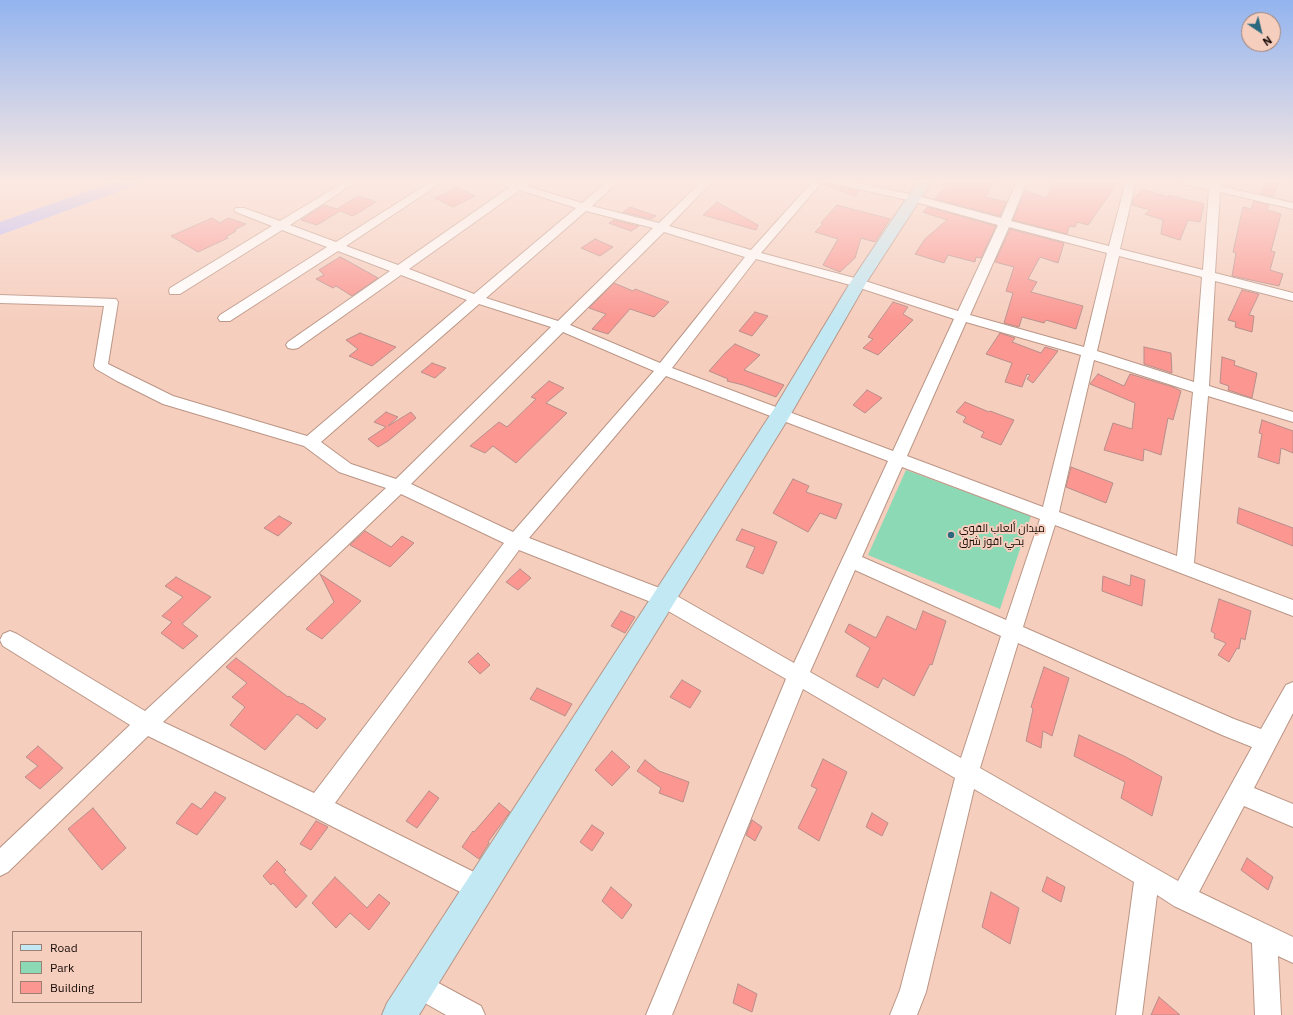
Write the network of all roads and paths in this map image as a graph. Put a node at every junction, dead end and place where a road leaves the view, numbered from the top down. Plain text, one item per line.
1 (275, 228) edge
2 (289, 228) edge
3 (367, 228) edge
4 (458, 228) edge
5 (559, 228) edge
6 (660, 228) edge
7 (665, 228) edge
8 (776, 228) edge
9 (894, 228) edge
10 (1003, 228) edge
11 (1026, 228) edge
12 (1120, 228) edge
13 (1212, 228) edge
14 (338, 247) junction
15 (1115, 251) junction
16 (753, 255) junction
17 (399, 269) junction
18 (1209, 277) junction
19 (858, 283) junction
20 (175, 291) dead end
21 (1293, 297) edge
22 (0, 299) edge
23 (476, 299) junction
24 (962, 317) junction
25 (225, 318) dead end
26 (561, 326) junction
27 (293, 345) dead end
28 (1089, 353) junction
29 (663, 370) junction
30 (1201, 389) junction
31 (781, 414) junction
32 (1293, 416) edge
33 (310, 442) junction
34 (897, 459) junction
35 (399, 486) junction
36 (1049, 517) junction
37 (516, 541) junction
38 (851, 560) junction
39 (1185, 568) junction
40 (663, 598) junction
41 (1293, 608) edge
42 (1012, 631) junction
43 (10, 640) dead end
44 (798, 676) junction
45 (1290, 706) edge
46 (147, 723) junction
47 (1266, 742) junction
48 (967, 773) junction
49 (1239, 792) junction
50 (318, 807) junction
51 (1293, 816) edge
52 (0, 864) edge
53 (1147, 877) junction
54 (479, 888) junction
55 (1183, 897) junction
56 (1264, 936) junction
57 (1293, 950) edge
58 (418, 985) junction
59 (399, 1015) edge
60 (472, 1015) edge
61 (660, 1015) edge
62 (903, 1015) edge
63 (1129, 1015) edge
64 (1268, 1015) edge

1 - 20 street
2 - 14 street
3 - 14 street
4 - 17 street
5 - 23 street
6 - 26 street
7 - 16 street
8 - 16 street
9 - 19 street
10 - 24 street
11 - 15 street
12 - 15 street
13 - 18 street
14 - 17 street
14 - 25 street
15 - 18 street
15 - 28 street
16 - 19 street
16 - 29 street
17 - 23 street
17 - 27 street
18 - 21 street
18 - 30 street
19 - 24 street
19 - 31 street
22 - 33 street
23 - 26 street
23 - 33 street
24 - 28 street
24 - 34 street
26 - 29 street
26 - 35 street
28 - 30 street
28 - 36 street
29 - 31 street
29 - 37 street
30 - 32 street
30 - 39 street
31 - 34 street
31 - 40 street
33 - 35 street
34 - 36 street
34 - 38 street
35 - 37 street
35 - 46 street
36 - 39 street
36 - 42 street
37 - 40 street
37 - 50 street
38 - 42 street
38 - 44 street
39 - 41 street
40 - 44 street
40 - 54 street
42 - 47 street
42 - 48 street
43 - 46 street
44 - 48 street
44 - 61 street
45 - 47 street
46 - 50 street
46 - 52 street
47 - 49 street
48 - 53 street
48 - 62 street
49 - 51 street
49 - 55 street
50 - 54 street
53 - 55 street
53 - 63 street
54 - 58 street
55 - 56 street
56 - 57 street
56 - 64 street
58 - 59 street
58 - 60 street

